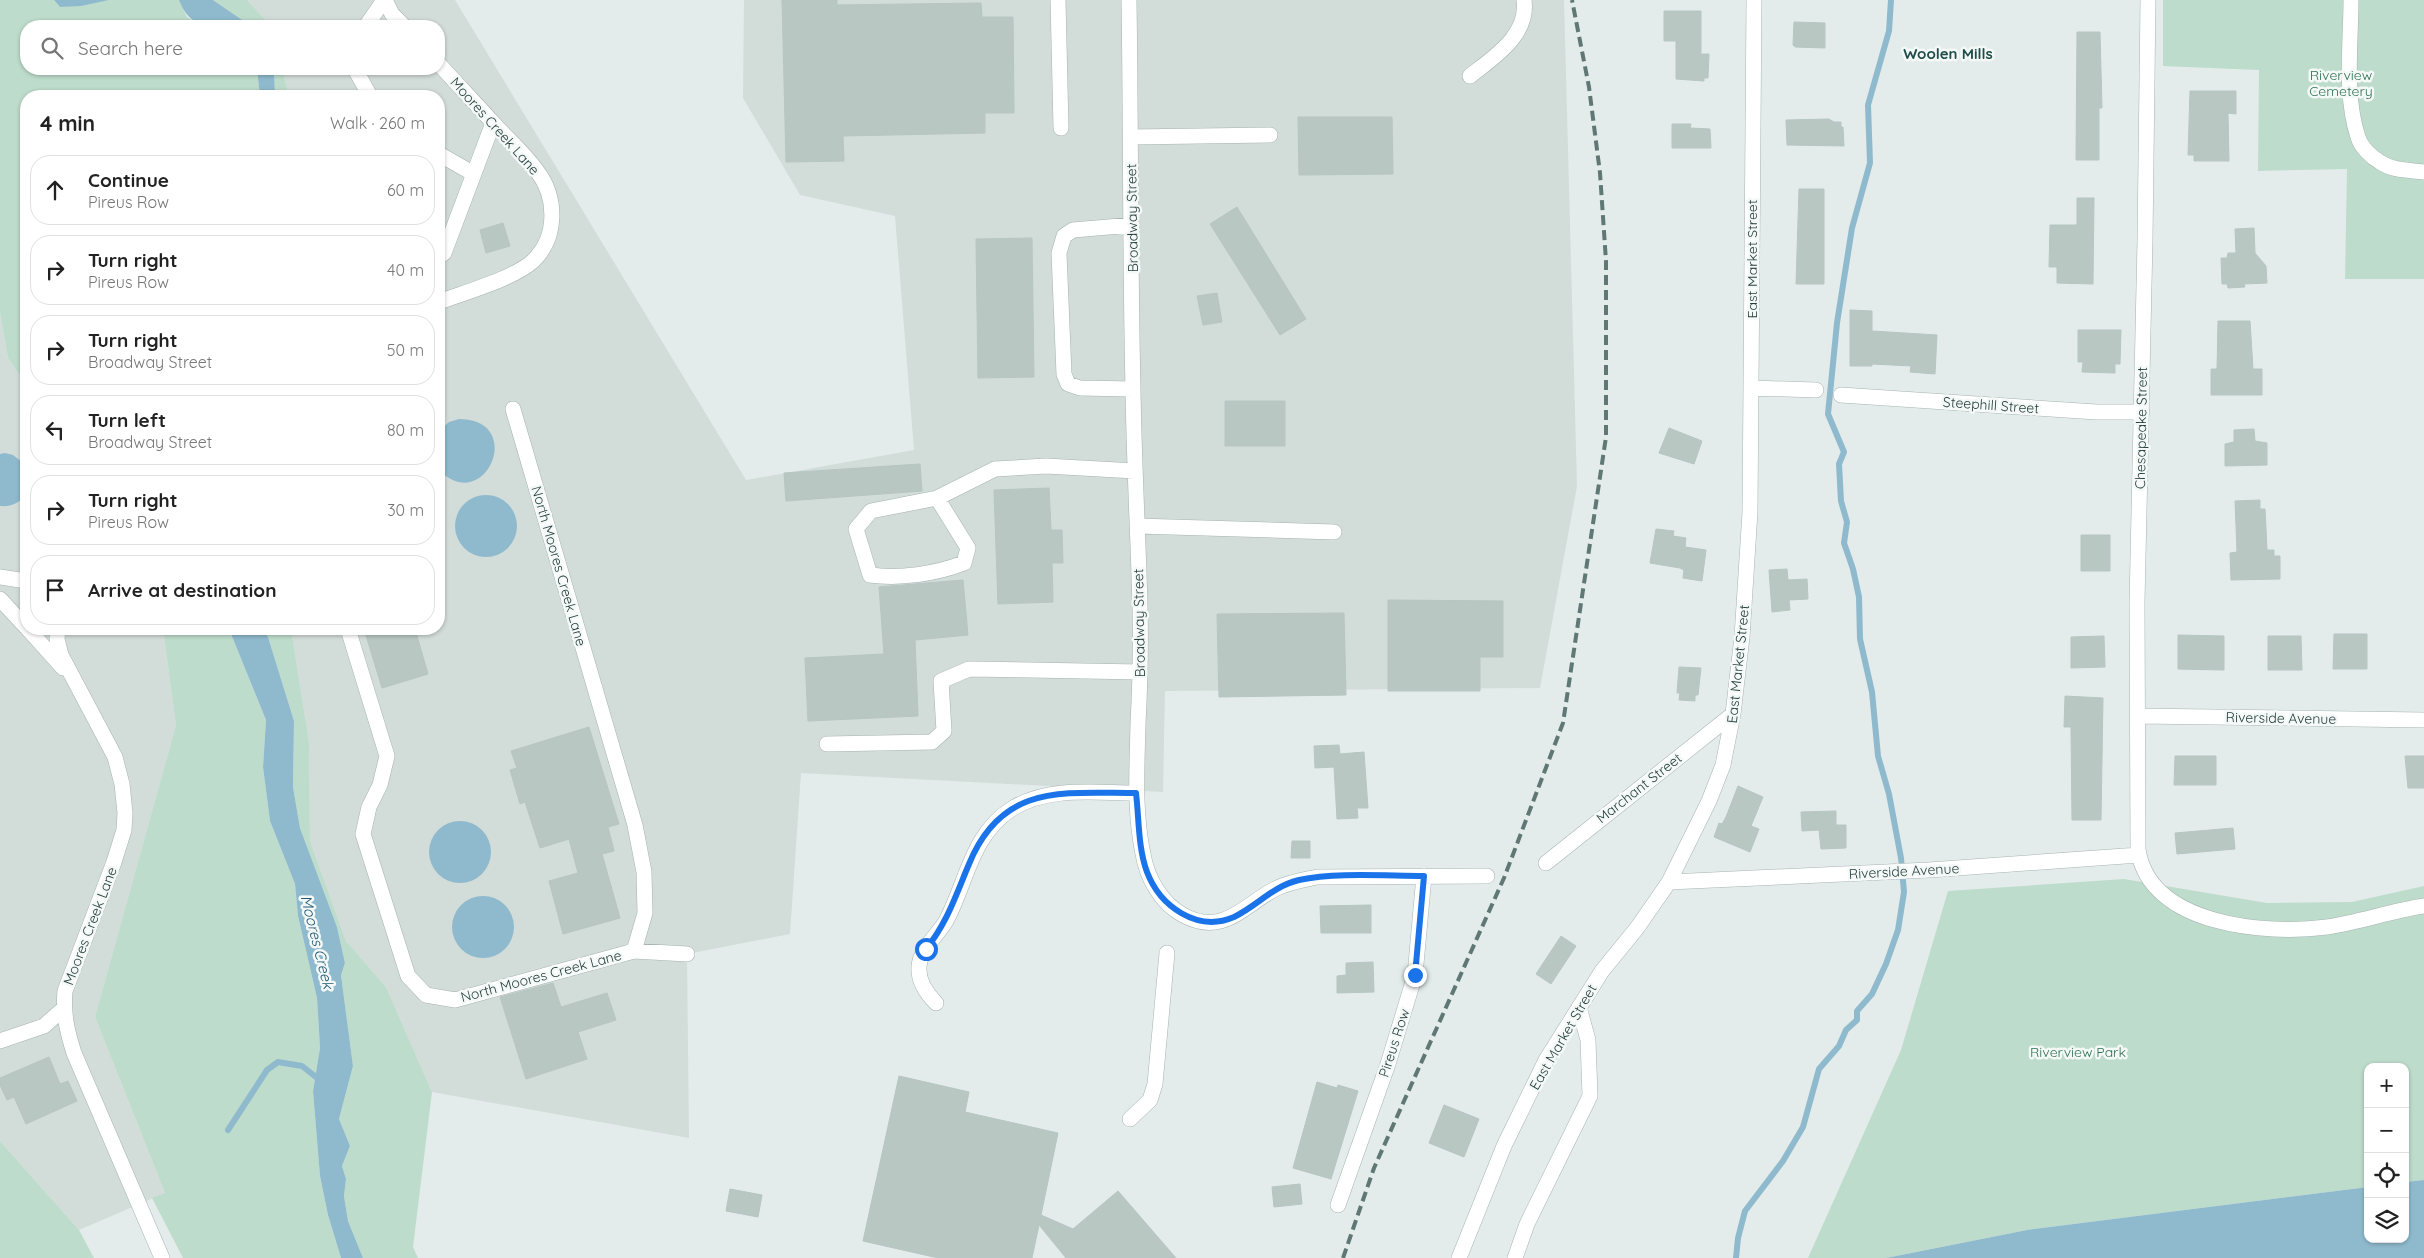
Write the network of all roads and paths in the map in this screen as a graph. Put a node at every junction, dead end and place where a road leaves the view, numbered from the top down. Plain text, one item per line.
1 (385, 0) edge
2 (1058, 0) edge
3 (1129, 0) edge
4 (1524, 0) edge
5 (1754, 0) edge
6 (2148, 0) edge
7 (2352, 0) edge
8 (370, 20) edge
9 (398, 20) edge
10 (445, 71) edge
11 (358, 75) edge
12 (1470, 76) dead end
13 (367, 90) edge
14 (493, 123) junction
15 (1061, 128) dead end
16 (1270, 135) dead end
17 (1131, 137) junction
18 (445, 157) edge
19 (2424, 172) edge
20 (474, 174) junction
21 (1132, 225) junction
22 (445, 249) edge
23 (445, 300) edge
24 (1751, 388) junction
25 (1132, 389) junction
26 (1816, 390) dead end
27 (1841, 395) dead end
28 (513, 409) dead end
29 (2142, 412) junction
30 (1135, 470) junction
31 (937, 498) junction
32 (1137, 526) junction
33 (1334, 532) dead end
34 (0, 576) edge
35 (20, 580) edge
36 (0, 598) edge
37 (20, 620) edge
38 (33, 635) edge
39 (57, 635) edge
40 (350, 635) edge
41 (1140, 672) junction
42 (72, 678) junction
43 (1733, 714) junction
44 (2138, 716) junction
45 (2424, 720) edge
46 (827, 744) dead end
47 (1136, 793) junction
48 (2139, 856) junction
49 (1546, 863) dead end
50 (1424, 876) junction
51 (1487, 876) dead end
52 (1669, 882) junction
53 (2424, 906) edge
54 (634, 951) junction
55 (1167, 953) dead end
56 (687, 954) dead end
57 (936, 1003) dead end
58 (1579, 1007) junction
59 (63, 1009) junction
60 (0, 1041) edge
61 (1130, 1119) dead end
62 (1338, 1204) dead end
63 (162, 1258) edge
64 (1459, 1258) edge
65 (1515, 1258) edge

1 - 8 street
1 - 9 street
2 - 15 street
3 - 17 street, Broadway Street
4 - 12 street
5 - 24 street, East Market Street
6 - 29 street, Chesapeake Street
7 - 19 street
10 - 14 street, Moores Creek Lane
11 - 13 street
14 - 20 street
14 - 23 street, Moores Creek Lane
16 - 17 street
17 - 21 street, Broadway Street
18 - 20 street
20 - 22 street
21 - 25 street, Broadway Street
21 - 25 street
24 - 26 street
24 - 43 street, East Market Street
25 - 30 street, Broadway Street
27 - 29 street, Steephill Street
28 - 54 street, North Moores Creek Lane
29 - 44 street, Chesapeake Street
30 - 31 street
30 - 32 street, Broadway Street
31 - 31 street
32 - 33 street
32 - 41 street, Broadway Street
34 - 35 street
36 - 37 street, Moores Creek Lane
38 - 42 street, Moores Creek Lane
39 - 42 street, Moores Creek Lane
40 - 54 street, North Moores Creek Lane
41 - 46 street
41 - 47 street, Broadway Street
42 - 59 street, Moores Creek Lane
43 - 49 street, Marchant Street
43 - 52 street, East Market Street
44 - 45 street, Riverside Avenue
44 - 48 street, Chesapeake Street
47 - 50 street, Broadway Street
47 - 57 street
48 - 52 street, Riverside Avenue
48 - 53 street
50 - 51 street, Broadway Street
50 - 62 street, Pireus Row
52 - 58 street, East Market Street
54 - 56 street
55 - 61 street
58 - 64 street, East Market Street
58 - 65 street
59 - 60 street
59 - 63 street, Moores Creek Lane

